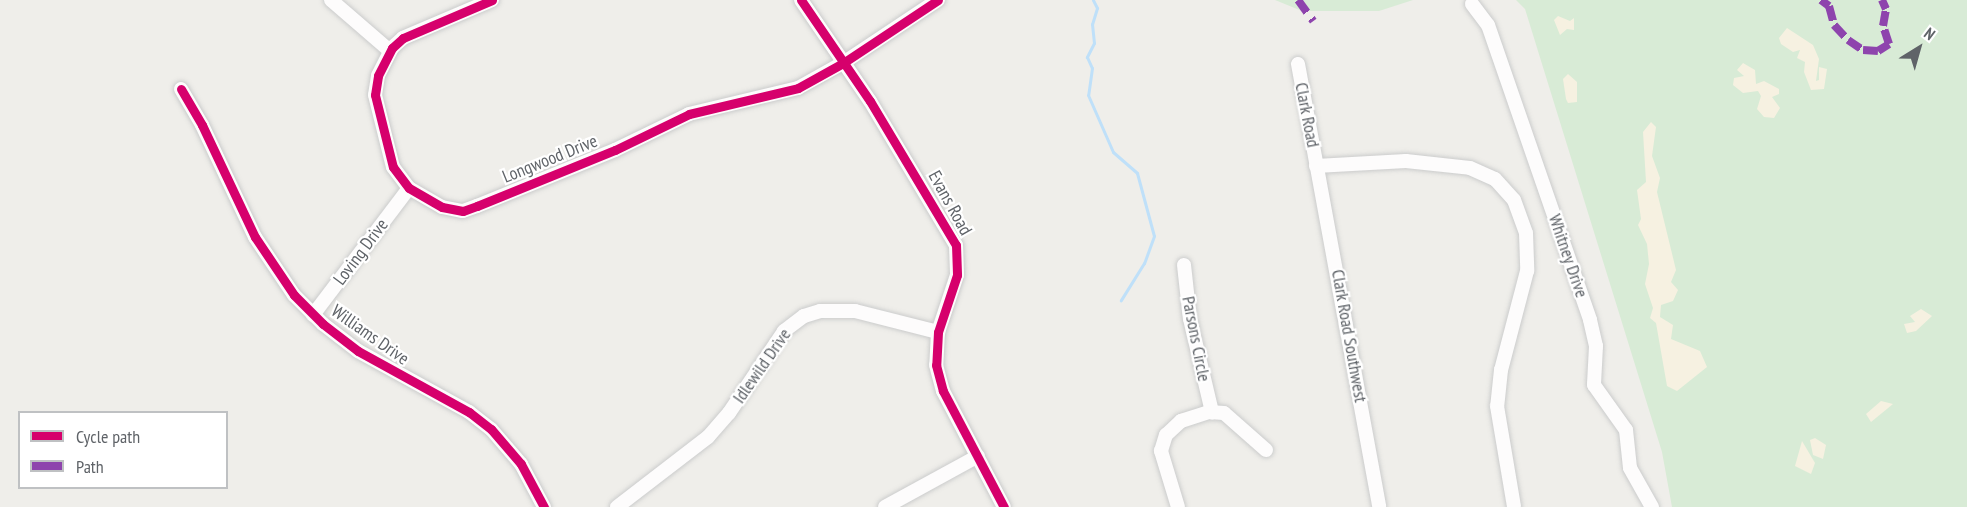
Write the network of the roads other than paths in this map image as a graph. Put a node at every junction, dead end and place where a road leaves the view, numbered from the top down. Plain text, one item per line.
1 (331, 0) edge
2 (492, 0) edge
3 (801, 0) edge
4 (938, 0) edge
5 (1472, 4) dead end
6 (390, 51) junction
7 (843, 63) junction
8 (1298, 63) dead end
9 (181, 89) dead end
10 (1316, 166) junction
11 (409, 188) junction
12 (1184, 265) dead end
13 (313, 315) junction
14 (938, 332) junction
15 (1212, 412) junction
16 (1266, 450) dead end
17 (978, 456) junction
18 (544, 507) edge
19 (617, 507) edge
20 (885, 507) edge
21 (1004, 507) edge
22 (1178, 507) edge
23 (1379, 507) edge
24 (1514, 507) edge
25 (1652, 507) edge

1 - 6 street
2 - 6 street
3 - 7 street, Evans Road
4 - 7 street, Longwood Drive
5 - 25 street, Whitney Drive
6 - 11 street, Longwood Drive
7 - 11 street, Longwood Drive
7 - 14 street, Evans Road
8 - 10 street, Clark Road
9 - 13 street, Williams Drive
10 - 23 street, Clark Road Southwest
10 - 24 street
11 - 13 street, Loving Drive
12 - 15 street, Parsons Circle
13 - 18 street, Williams Drive
14 - 17 street, Evans Road
14 - 19 street, Idlewild Drive
15 - 16 street
15 - 22 street
17 - 20 street
17 - 21 street, Evans Road

